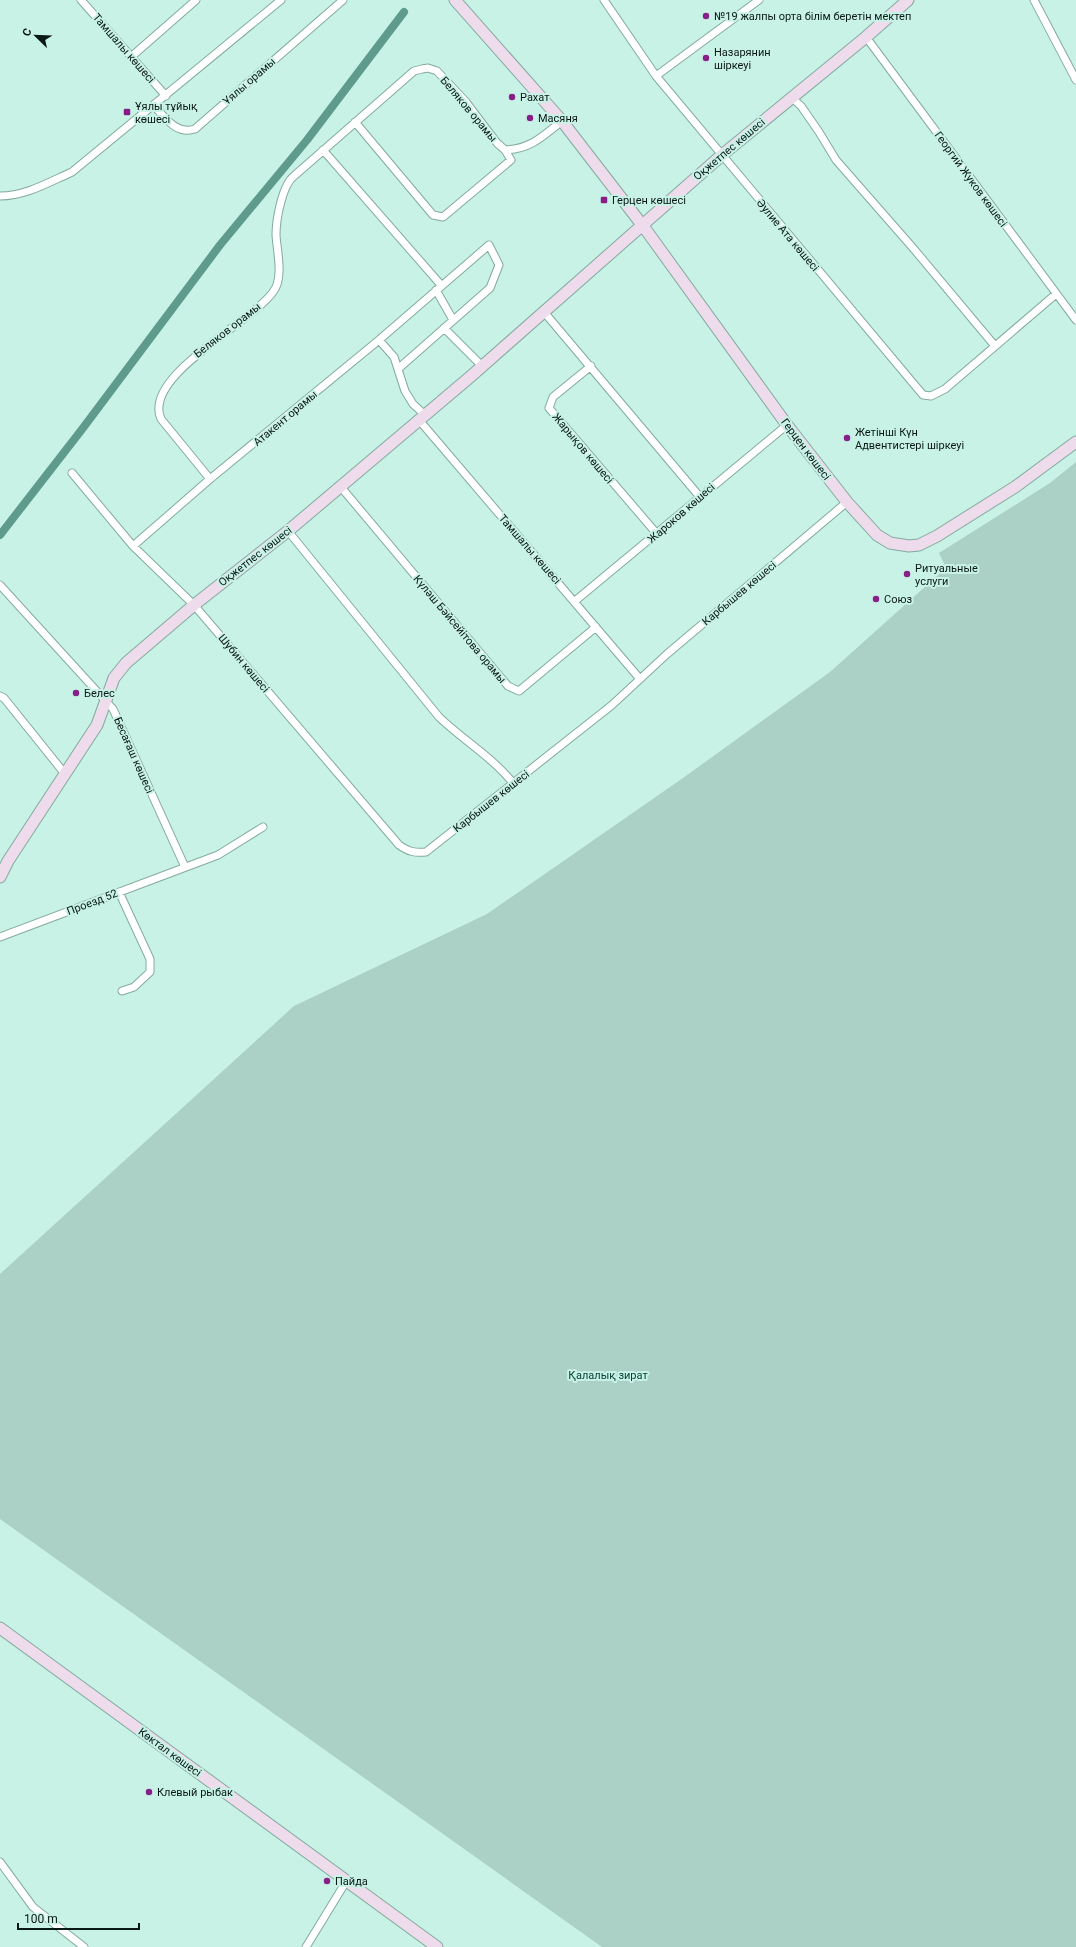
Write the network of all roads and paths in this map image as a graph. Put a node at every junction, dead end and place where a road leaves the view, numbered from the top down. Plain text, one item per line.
1 (82, 0) edge
2 (196, 0) edge
3 (282, 0) edge
4 (343, 0) edge
5 (455, 0) edge
6 (604, 0) edge
7 (758, 0) edge
8 (908, 0) edge
9 (1034, 0) edge
10 (866, 37) junction
11 (131, 57) junction
12 (656, 76) junction
13 (1076, 80) edge
14 (166, 96) junction
15 (792, 98) junction
16 (154, 106) junction
17 (562, 121) junction
18 (355, 122) junction
19 (324, 150) junction
20 (505, 150) junction
21 (722, 155) junction
22 (0, 196) edge
23 (640, 225) junction
24 (439, 287) junction
25 (1056, 294) junction
26 (544, 312) junction
27 (453, 320) junction
28 (1076, 320) edge
29 (444, 328) junction
30 (379, 340) junction
31 (995, 346) junction
32 (482, 366) junction
33 (591, 366) junction
34 (399, 368) junction
35 (422, 418) junction
36 (787, 424) junction
37 (1076, 442) edge
38 (72, 473) dead end
39 (210, 479) junction
40 (340, 486) junction
41 (700, 496) junction
42 (847, 502) junction
43 (288, 530) junction
44 (657, 534) junction
45 (133, 546) junction
46 (0, 585) edge
47 (575, 601) junction
48 (194, 605) junction
49 (596, 627) junction
50 (640, 678) junction
51 (0, 696) edge
52 (107, 700) junction
53 (65, 774) junction
54 (513, 783) junction
55 (263, 827) dead end
56 (415, 853) joint
57 (185, 866) junction
58 (0, 877) edge
59 (119, 892) junction
60 (0, 937) edge
61 (122, 991) dead end
62 (0, 1628) edge
63 (0, 1862) edge
64 (347, 1880) junction
65 (84, 1947) edge
66 (306, 1947) edge
67 (437, 1947) edge

1 - 11 street, Тамшалы көшесі
2 - 11 street
3 - 14 street
4 - 16 street, Ұялы орамы
5 - 17 street, Герцен көшесі
6 - 12 street, Әулие Ата көшесі
7 - 12 street
8 - 10 street, Оқжетпес көшесі
9 - 13 street
10 - 15 street, Оқжетпес көшесі
10 - 25 street, Георгий Жуков көшесі
11 - 14 street, Тамшалы көшесі
12 - 21 street, Әулие Ата көшесі
14 - 16 street
15 - 21 street, Оқжетпес көшесі
15 - 31 street
16 - 22 street
17 - 20 street
17 - 23 street, Герцен көшесі
18 - 19 street, Беляков орамы
18 - 20 street, Беляков орамы
18 - 20 street
19 - 24 street
19 - 39 street, Беляков орамы
21 - 23 street, Оқжетпес көшесі
21 - 31 street, Әулие Ата көшесі
23 - 26 street, Оқжетпес көшесі
23 - 36 street, Герцен көшесі
24 - 27 street
24 - 27 street, Атакент орамы
24 - 30 street, Атакент орамы
25 - 28 street, Георгий Жуков көшесі
25 - 31 street, Әулие Ата көшесі
26 - 32 street, Оқжетпес көшесі
26 - 33 street
27 - 29 street
29 - 32 street
29 - 34 street
30 - 34 street, Тамшалы көшесі
30 - 39 street, Атакент орамы
32 - 35 street, Оқжетпес көшесі
33 - 41 street
33 - 44 street, Жарықов көшесі
34 - 35 street, Тамшалы көшесі
35 - 40 street, Оқжетпес көшесі
35 - 47 street, Тамшалы көшесі
36 - 41 street, Жароков көшесі
36 - 42 street, Герцен көшесі
37 - 42 street
38 - 45 street, Шубин көшесі
39 - 45 street, Атакент орамы
40 - 43 street, Оқжетпес көшесі
40 - 49 street, Күләш Бәйсейітова орамы
41 - 44 street, Жароков көшесі
42 - 50 street, Карбышев көшесі
43 - 48 street, Оқжетпес көшесі
43 - 54 street
44 - 47 street, Жароков көшесі
45 - 48 street, Шубин көшесі
46 - 52 street, Бесағаш көшесі
47 - 49 street, Тамшалы көшесі
48 - 52 street, Оқжетпес көшесі
48 - 56 street, Шубин көшесі
49 - 50 street, Тамшалы көшесі
50 - 54 street, Карбышев көшесі
51 - 53 street
52 - 53 street, Оқжетпес көшесі
52 - 57 street, Бесағаш көшесі
53 - 58 street, Оқжетпес көшесі
54 - 56 street, Карбышев көшесі
55 - 57 street, Проезд 52
57 - 59 street, Проезд 52
59 - 60 street, Проезд 52
59 - 61 street
62 - 64 street, Көктал көшесі
63 - 65 street
64 - 66 street
64 - 67 street, Көктал көшесі

